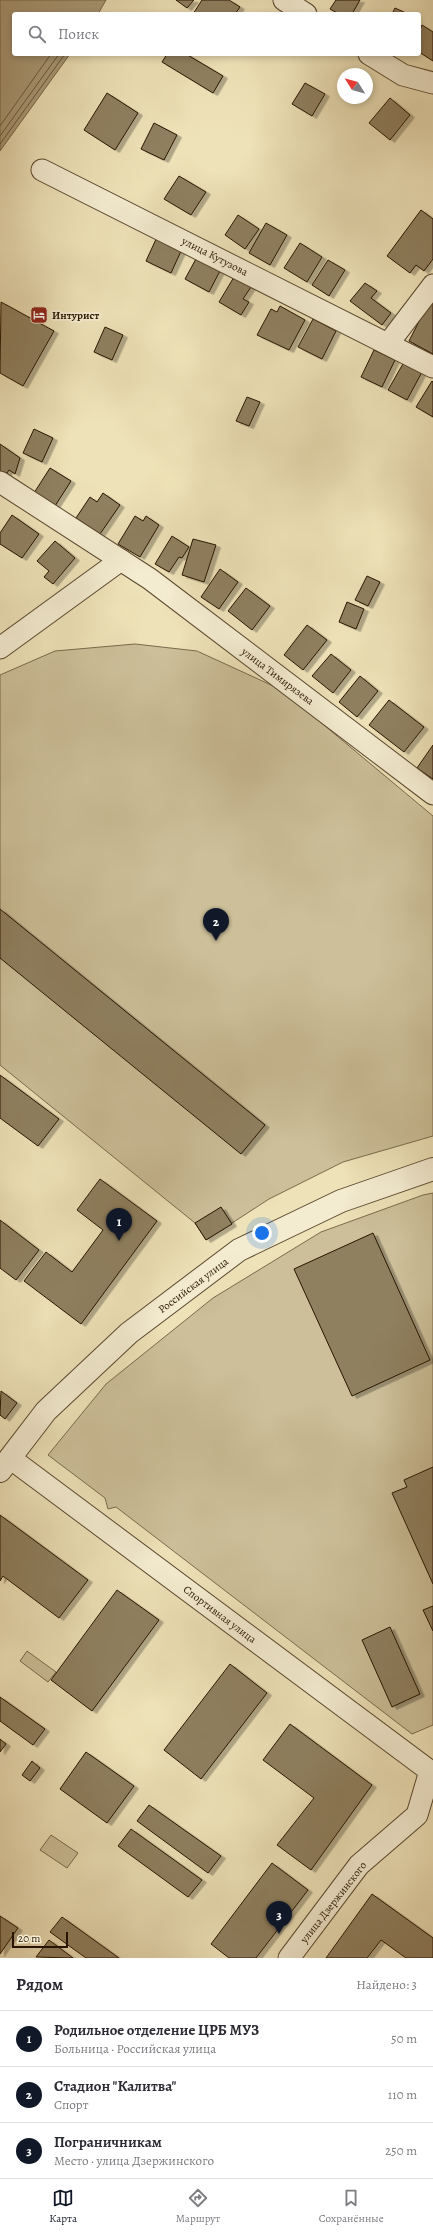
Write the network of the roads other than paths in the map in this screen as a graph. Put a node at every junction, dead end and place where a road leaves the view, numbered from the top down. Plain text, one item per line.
1 (284, 0) edge
2 (303, 12) edge
3 (372, 56) edge
4 (433, 83) edge
5 (42, 170) dead end
6 (433, 286) edge
7 (388, 344) junction
8 (433, 367) edge
9 (0, 482) edge
10 (121, 560) junction
11 (0, 648) edge
12 (433, 794) edge
13 (433, 1169) edge
14 (5, 1464) edge
15 (430, 1771) joint
16 (289, 1958) edge

1 - 2 street
3 - 4 street
5 - 7 street, улица Кутузова
6 - 7 street
7 - 8 street, улица Кутузова
9 - 10 street, улица Тимирязева
10 - 11 street
10 - 12 street, улица Тимирязева
13 - 14 street, Российская улица
14 - 15 street, Спортивная улица
15 - 16 street, улица Дзержинского

